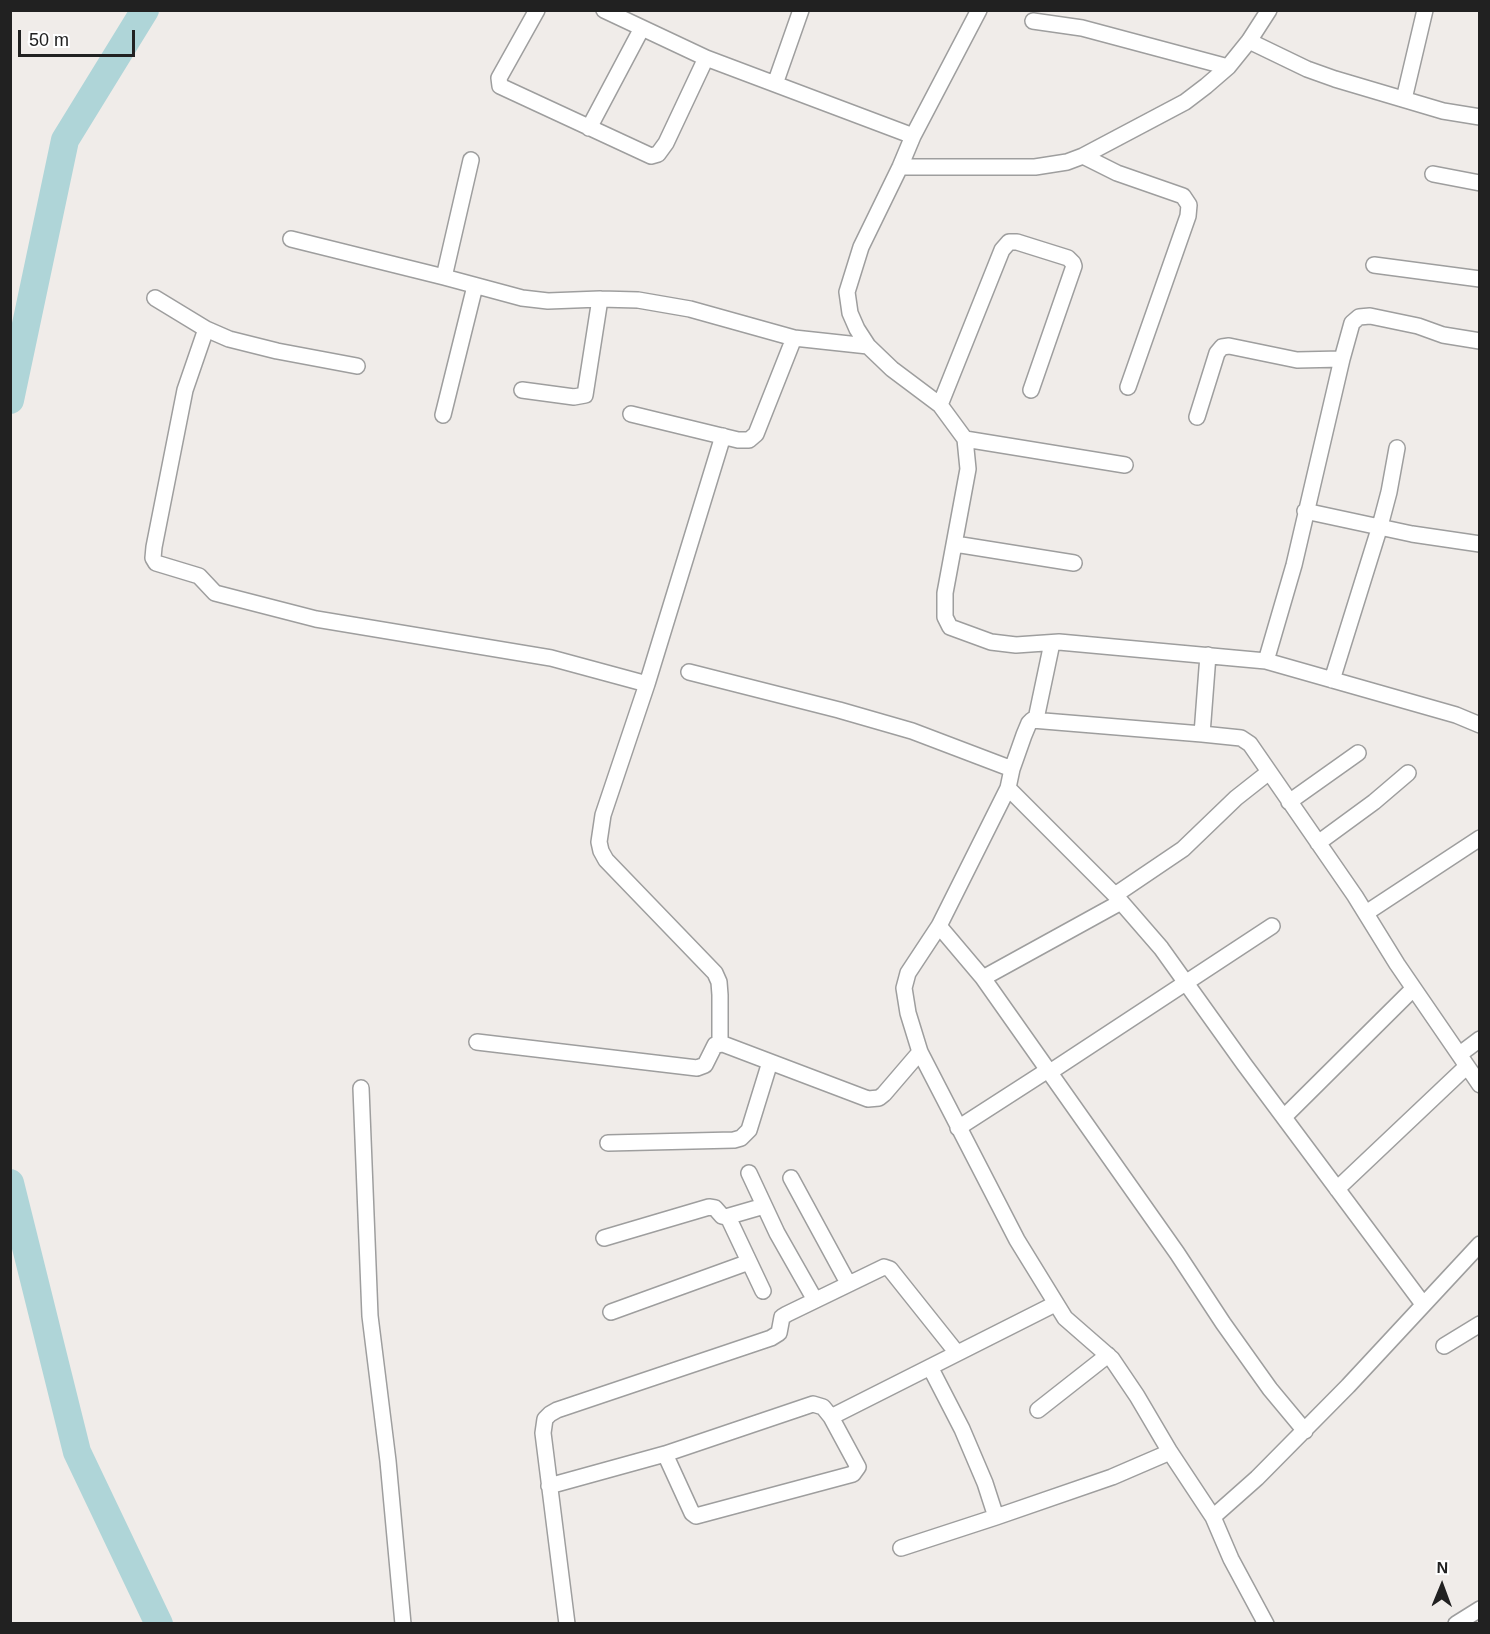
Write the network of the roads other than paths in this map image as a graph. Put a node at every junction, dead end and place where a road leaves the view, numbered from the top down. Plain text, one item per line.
1 (537, 10) edge
2 (604, 10) edge
3 (801, 10) edge
4 (979, 10) edge
5 (1269, 10) edge
6 (1425, 10) edge
7 (1033, 21) dead end
8 (642, 28) junction
9 (1249, 41) junction
10 (706, 58) junction
11 (1228, 68) junction
12 (775, 84) junction
13 (1404, 99) junction
14 (1479, 117) edge
15 (589, 128) junction
16 (913, 136) junction
17 (1083, 156) junction
18 (471, 160) dead end
19 (900, 166) junction
20 (1433, 174) dead end
21 (1479, 183) edge
22 (291, 239) dead end
23 (1374, 266) dead end
24 (444, 277) junction
25 (1479, 279) edge
26 (475, 286) junction
27 (155, 298) dead end
28 (600, 299) junction
29 (206, 329) junction
30 (794, 338) junction
31 (1479, 341) edge
32 (868, 346) junction
33 (1342, 359) junction
34 (357, 366) dead end
35 (1128, 387) dead end
36 (522, 390) dead end
37 (1031, 390) dead end
38 (940, 405) junction
39 (631, 414) dead end
40 (443, 415) dead end
41 (1197, 417) dead end
42 (723, 436) junction
43 (965, 439) junction
44 (1397, 448) dead end
45 (1125, 465) dead end
46 (1305, 512) junction
47 (1380, 526) junction
48 (955, 544) junction
49 (1479, 544) edge
50 (1074, 563) dead end
51 (1052, 643) junction
52 (1208, 655) junction
53 (1266, 661) junction
54 (689, 672) dead end
55 (1332, 680) junction
56 (647, 684) junction
57 (1036, 719) junction
58 (1479, 725) edge
59 (1202, 734) junction
60 (1358, 753) dead end
61 (1012, 769) junction
62 (1269, 772) junction
63 (1408, 773) dead end
64 (1008, 788) junction
65 (1289, 802) junction
66 (1479, 838) edge
67 (1318, 843) junction
68 (1118, 898) junction
69 (1366, 913) junction
70 (939, 926) junction
71 (1272, 926) dead end
72 (983, 978) junction
73 (1187, 983) junction
74 (1413, 989) junction
75 (1479, 1039) edge
76 (477, 1042) dead end
77 (720, 1044) junction
78 (920, 1052) junction
79 (1463, 1060) junction
80 (770, 1062) junction
81 (1049, 1071) junction
82 (1479, 1084) edge
83 (361, 1089) dead end
84 (1284, 1117) junction
85 (958, 1128) junction
86 (608, 1143) dead end
87 (749, 1173) dead end
88 (791, 1178) dead end
89 (1336, 1189) junction
90 (764, 1206) junction
91 (728, 1217) junction
92 (604, 1238) dead end
93 (1479, 1244) edge
94 (749, 1262) junction
95 (848, 1283) junction
96 (763, 1291) dead end
97 (815, 1300) junction
98 (1055, 1304) junction
99 (1424, 1304) junction
100 (611, 1312) dead end
101 (1479, 1324) edge
102 (1444, 1346) dead end
103 (957, 1353) junction
104 (1108, 1355) junction
105 (930, 1367) junction
106 (1038, 1410) dead end
107 (831, 1417) junction
108 (1305, 1431) junction
109 (1170, 1452) junction
110 (665, 1454) junction
111 (549, 1486) junction
112 (996, 1517) junction
113 (1213, 1517) junction
114 (901, 1548) dead end
115 (1479, 1609) edge
116 (1262, 1622) edge
117 (403, 1623) edge
118 (567, 1623) edge
119 (1456, 1623) edge

1 - 15 street
2 - 8 street
3 - 12 street
4 - 16 street
5 - 9 street
6 - 13 street
7 - 11 street
8 - 10 street
8 - 15 street
9 - 11 street
9 - 13 street
10 - 12 street
10 - 15 street
11 - 17 street
12 - 16 street
13 - 14 street
16 - 19 street
17 - 19 street
17 - 35 street
18 - 24 street
19 - 32 street
20 - 21 street
22 - 24 street
23 - 25 street
24 - 26 street
26 - 28 street
26 - 40 street
27 - 29 street
28 - 30 street
28 - 36 street
29 - 34 street
29 - 56 street
30 - 32 street
30 - 42 street
31 - 33 street
32 - 38 street
33 - 41 street
33 - 46 street
37 - 38 street
38 - 43 street
39 - 42 street
42 - 56 street
43 - 45 street
43 - 48 street
44 - 47 street
46 - 47 street
46 - 53 street
47 - 49 street
47 - 55 street
48 - 50 street
48 - 51 street
51 - 52 street
51 - 57 street
52 - 53 street
52 - 59 street
53 - 55 street
54 - 61 street
55 - 58 street
56 - 77 street
57 - 59 street
57 - 61 street
59 - 62 street
60 - 65 street
61 - 64 street
62 - 65 street
62 - 68 street
63 - 67 street
64 - 68 street
64 - 70 street
65 - 67 street
66 - 69 street
67 - 69 street
68 - 72 street
68 - 73 street
69 - 74 street
70 - 72 street
70 - 78 street
71 - 73 street
72 - 81 street
73 - 81 street
73 - 84 street
74 - 79 street
74 - 84 street
75 - 79 street
76 - 77 street
77 - 80 street
78 - 80 street
78 - 85 street
79 - 82 street
79 - 89 street
80 - 86 street
81 - 85 street
81 - 108 street
83 - 117 street
84 - 89 street
85 - 98 street
87 - 90 street
88 - 95 street
89 - 99 street
90 - 91 street
90 - 97 street
91 - 92 street
91 - 94 street
93 - 99 street
94 - 96 street
94 - 100 street
95 - 97 street
95 - 103 street
97 - 111 street
98 - 103 street
98 - 104 street
99 - 108 street
101 - 102 street
103 - 105 street
104 - 106 street
104 - 109 street
105 - 107 street
105 - 112 street
107 - 110 street
107 - 110 street
108 - 113 street
109 - 112 street
109 - 113 street
110 - 111 street
111 - 118 street
112 - 114 street
113 - 116 street
115 - 119 street

